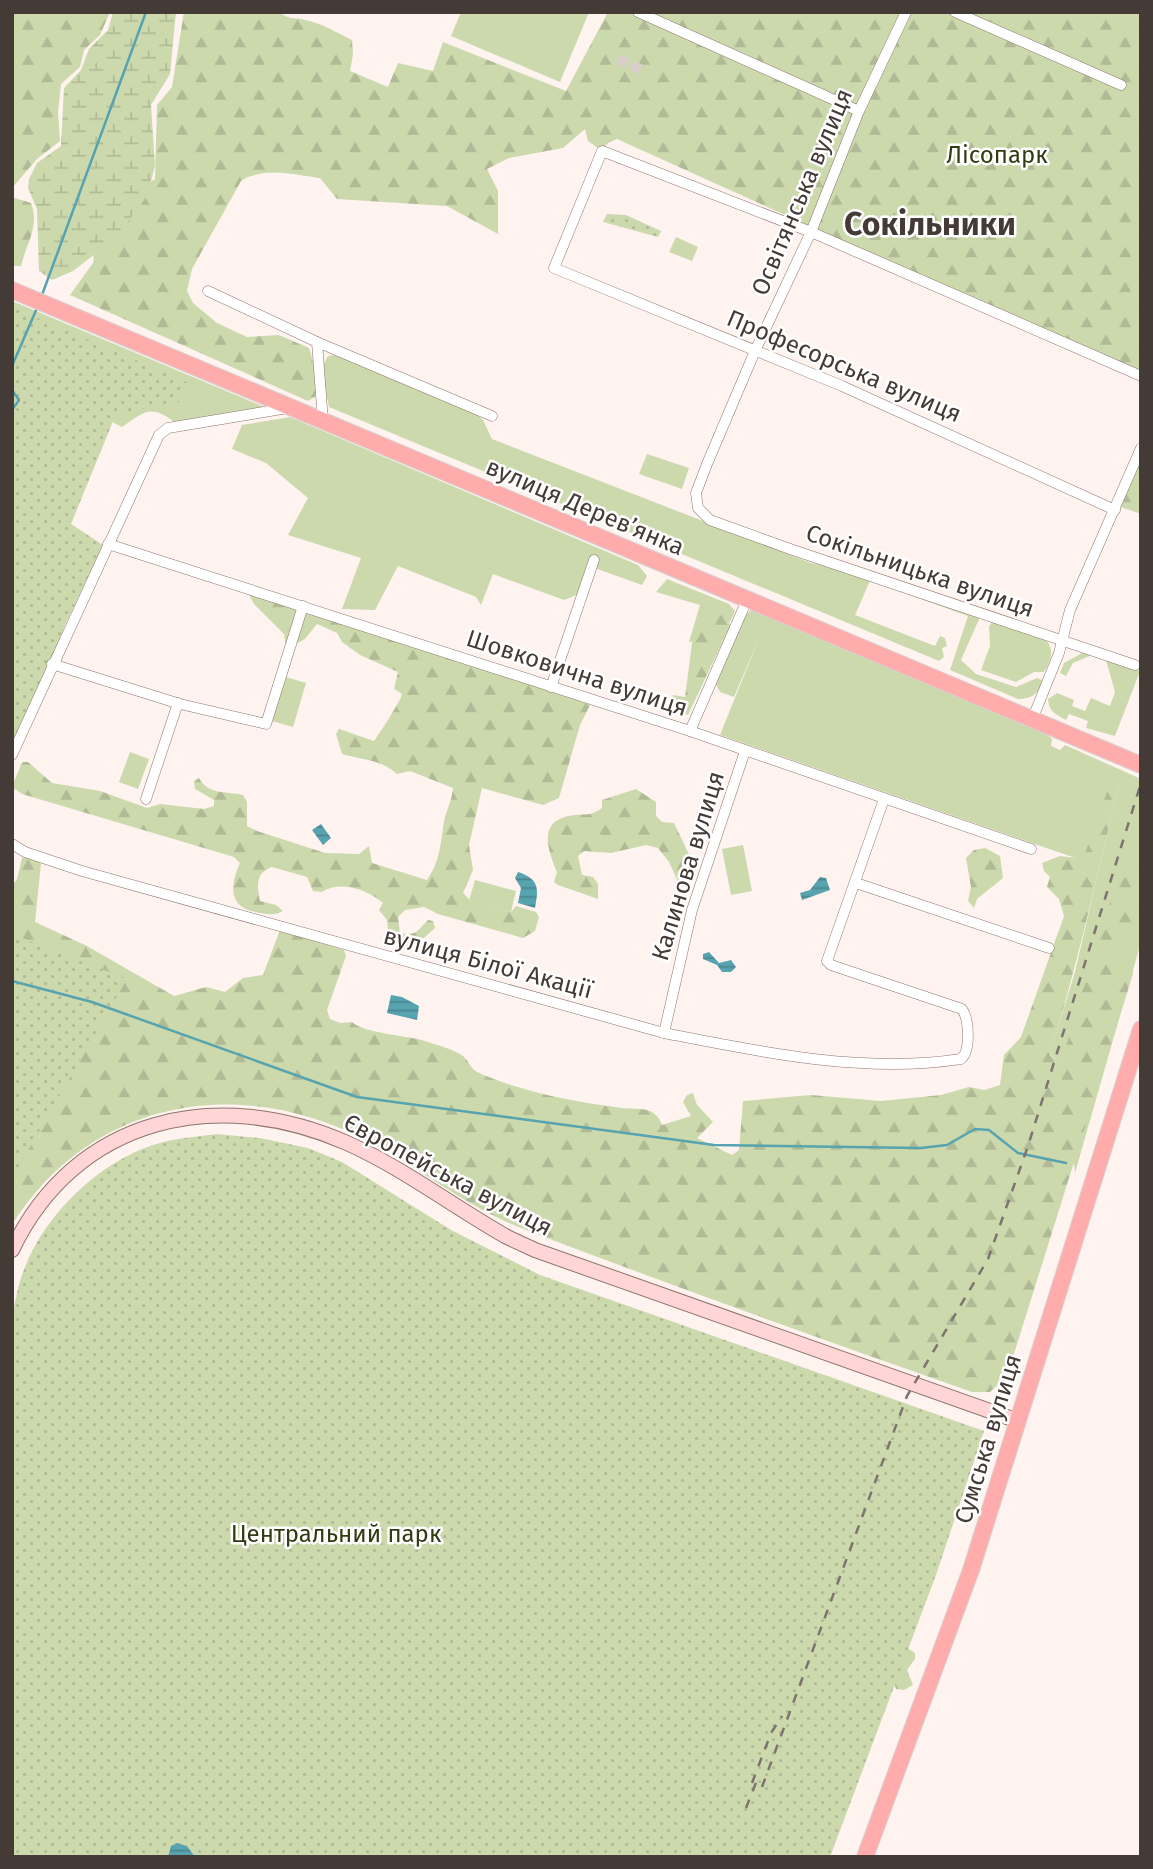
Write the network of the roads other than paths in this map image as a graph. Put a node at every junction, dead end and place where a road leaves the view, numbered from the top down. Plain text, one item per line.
1 (638, 12) edge
2 (906, 12) edge
3 (955, 12) edge
4 (1121, 85) dead end
5 (859, 111) junction
6 (811, 232) junction
7 (12, 290) edge
8 (208, 291) dead end
9 (317, 342) junction
10 (755, 351) junction
11 (1141, 376) edge
12 (290, 407) junction
13 (492, 416) dead end
14 (323, 422) junction
15 (1141, 448) edge
16 (698, 508) joint
17 (1115, 510) junction
18 (108, 544) junction
19 (594, 560) dead end
20 (747, 600) junction
21 (303, 606) junction
22 (1063, 642) junction
23 (52, 664) junction
24 (1135, 665) dead end
25 (551, 687) junction
26 (178, 703) junction
27 (1032, 720) junction
28 (690, 731) junction
29 (744, 751) junction
30 (12, 755) edge
31 (1141, 765) edge
32 (146, 799) dead end
33 (884, 799) junction
34 (12, 844) edge
35 (1031, 849) dead end
36 (856, 883) junction
37 (1049, 948) dead end
38 (1141, 1029) edge
39 (664, 1033) junction
40 (12, 1250) edge
41 (1018, 1421) junction
42 (865, 1857) edge

1 - 5 street
2 - 5 street, Освітянська вулиця
3 - 4 street
5 - 6 street, Освітянська вулиця
6 - 10 street, Освітянська вулиця
6 - 10 street, Професорська вулиця
6 - 11 street
7 - 12 main road, вулиця Дерев’янка
8 - 9 street
9 - 13 street
9 - 14 street
10 - 16 street, Освітянська вулиця
10 - 17 street, Професорська вулиця
12 - 14 main road, вулиця Дерев’янка
12 - 18 street
14 - 20 main road, вулиця Дерев’янка
15 - 17 street
16 - 22 street, Сокільницька вулиця
17 - 22 street
18 - 21 street, Шовковична вулиця
18 - 23 street
19 - 25 street
20 - 27 main road, вулиця Дерев’янка
20 - 28 street
21 - 25 street, Шовковична вулиця
21 - 26 street
22 - 24 street, Сокільницька вулиця
22 - 27 street
23 - 26 street
23 - 30 street
25 - 28 street, Шовковична вулиця
26 - 32 street
27 - 31 main road, вулиця Дерев’янка
28 - 29 street, Шовковична вулиця
29 - 33 street, Шовковична вулиця
29 - 39 street, Калинова вулиця
33 - 35 street, Шовковична вулиця
33 - 36 street
34 - 39 street, вулиця Білої Акації
36 - 37 street
36 - 39 street, вулиця Білої Акації
38 - 41 main road, Сумська вулиця
40 - 41 main road, Європейська вулиця
41 - 42 main road, Сумська вулиця

